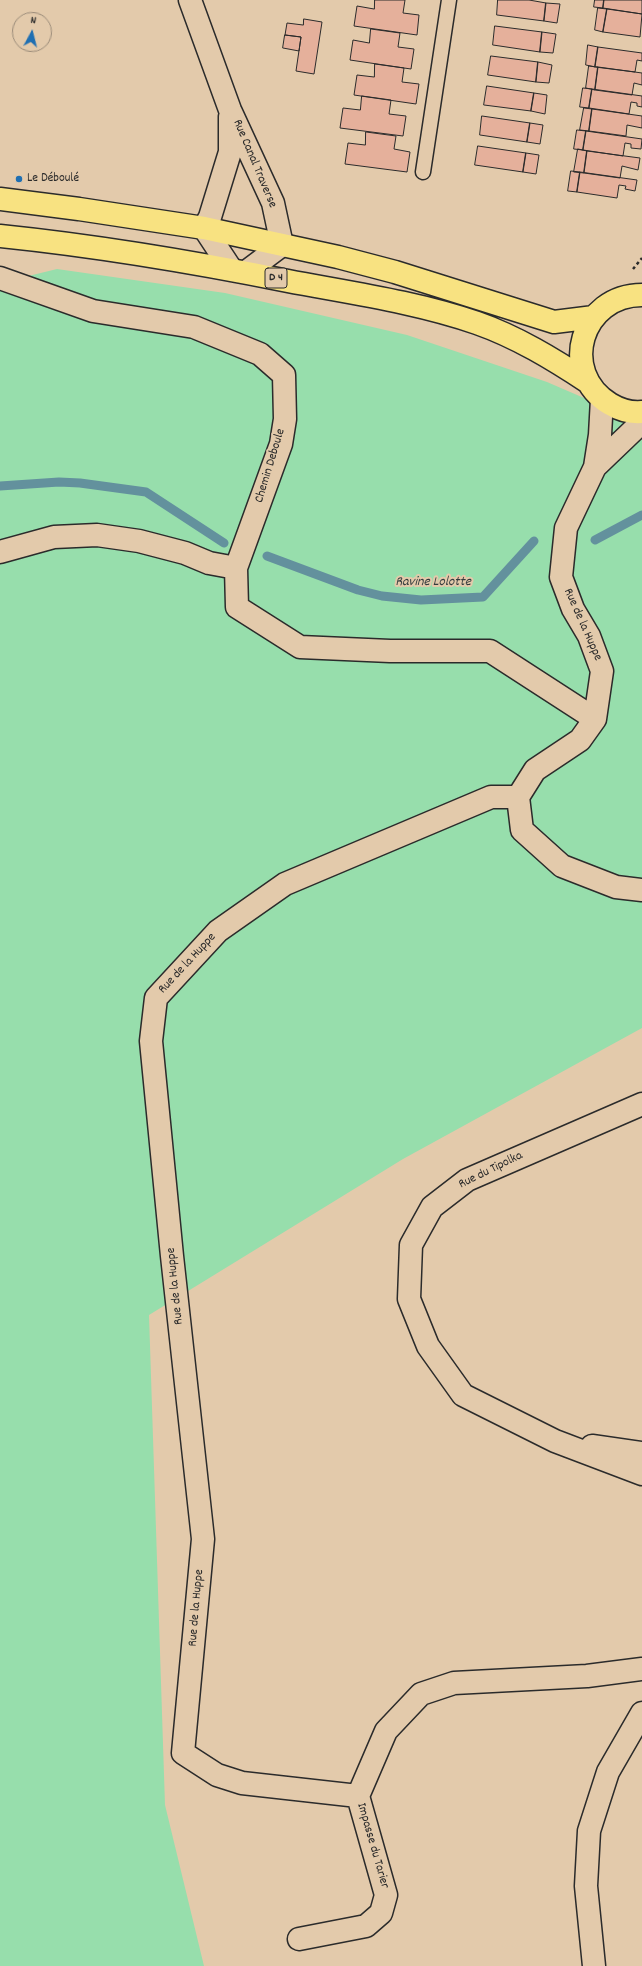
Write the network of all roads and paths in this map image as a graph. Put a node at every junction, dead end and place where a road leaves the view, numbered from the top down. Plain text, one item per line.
1 (190, 0) edge
2 (449, 0) edge
3 (230, 110) junction
4 (422, 172) dead end
5 (0, 199) edge
6 (204, 228) junction
7 (0, 236) edge
8 (282, 244) junction
9 (238, 271) junction
10 (0, 278) edge
11 (639, 291) edge
12 (594, 317) junction
13 (588, 382) junction
14 (602, 399) junction
15 (642, 412) edge
16 (642, 422) edge
17 (595, 467) junction
18 (0, 552) edge
19 (236, 568) junction
20 (595, 719) junction
21 (518, 797) junction
22 (642, 890) edge
23 (642, 1104) edge
24 (555, 1441) junction
25 (642, 1453) edge
26 (642, 1474) edge
27 (642, 1668) edge
28 (642, 1713) edge
29 (358, 1796) junction
30 (299, 1939) dead end
31 (594, 1966) edge

1 - 3 street, Rue Canal Traverse
2 - 4 lane
3 - 6 street, Rue Canal Traverse
3 - 8 street, Rue Canal Traverse
5 - 6 main road
6 - 8 main road
6 - 9 street
7 - 9 main road, D 4
8 - 9 street
8 - 12 main road
9 - 13 main road, D 4
10 - 19 street, Chemin Deboule
11 - 12 main road, D 4
12 - 13 main road, D 4
13 - 14 main road, D 4
14 - 15 main road, D 4
14 - 17 street, Rue de la Huppe
16 - 17 street, Rue de la Huppe
17 - 20 street, Rue de la Huppe
18 - 19 street
19 - 20 street
20 - 21 street, Rue de la Huppe
21 - 22 street
21 - 29 street, Rue de la Huppe
23 - 24 street, Rue du Tipolka
24 - 25 street
24 - 26 street
27 - 29 street, Impasse du Tarier
28 - 31 street
29 - 30 street, Impasse du Tarier

